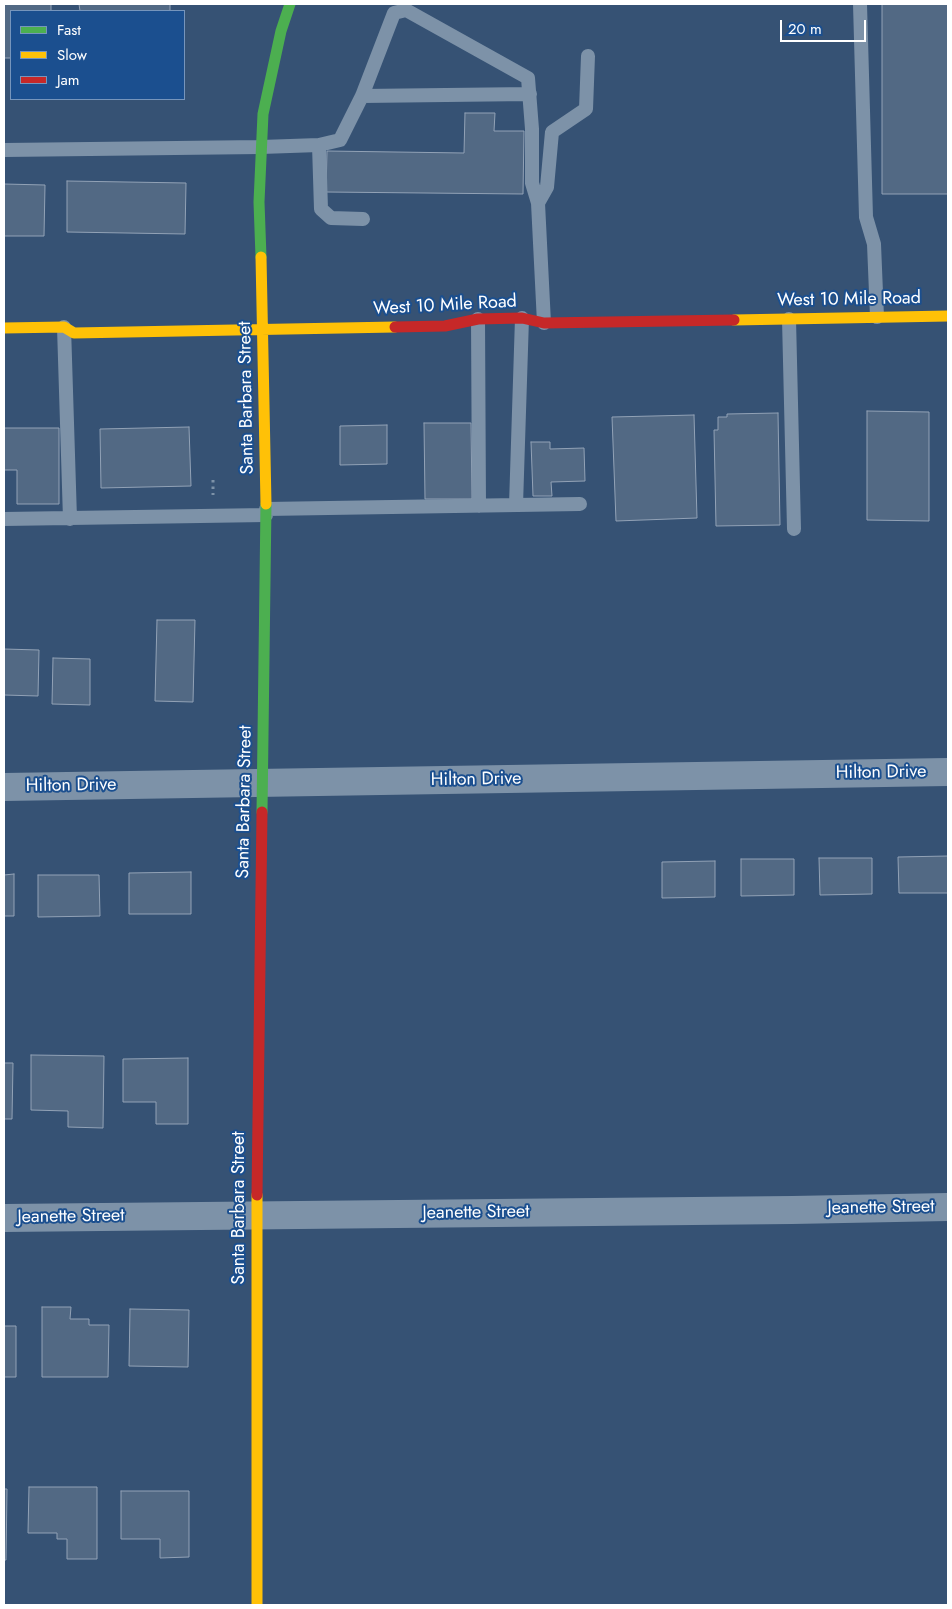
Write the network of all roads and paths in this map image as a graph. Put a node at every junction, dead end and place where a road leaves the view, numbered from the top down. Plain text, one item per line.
1 (290, 4) edge
2 (860, 4) edge
3 (588, 56) dead end
4 (530, 94) junction
5 (362, 96) junction
6 (319, 145) junction
7 (261, 147) junction
8 (4, 150) edge
9 (538, 203) junction
10 (363, 219) dead end
11 (948, 316) edge
12 (877, 317) junction
13 (522, 318) junction
14 (478, 319) junction
15 (789, 319) junction
16 (544, 323) junction
17 (64, 327) junction
18 (4, 328) edge
19 (263, 330) junction
20 (580, 504) dead end
21 (516, 505) junction
22 (479, 506) junction
23 (266, 512) junction
24 (4, 519) edge
25 (70, 519) junction
26 (794, 529) dead end
27 (948, 772) edge
28 (262, 784) junction
29 (4, 787) edge
30 (948, 1207) edge
31 (257, 1215) junction
32 (4, 1218) edge
33 (257, 1605) edge

1 - 7 street, Santa Barbara Street
2 - 12 lane
3 - 9 lane
4 - 5 lane
4 - 5 lane
4 - 9 lane
5 - 6 lane
6 - 7 lane
6 - 10 lane
7 - 8 lane
7 - 19 street, Santa Barbara Street
9 - 16 lane
11 - 12 street, West 10 Mile Road
12 - 15 street, West 10 Mile Road
13 - 14 street, West 10 Mile Road
13 - 16 street, West 10 Mile Road
13 - 21 lane
14 - 19 street, West 10 Mile Road
14 - 22 lane
15 - 16 street, West 10 Mile Road
15 - 26 lane
17 - 18 street, West 10 Mile Road
17 - 19 street, West 10 Mile Road
17 - 25 lane
19 - 23 street, Santa Barbara Street
20 - 21 lane
21 - 22 lane
22 - 23 lane
23 - 25 lane
23 - 28 street, Santa Barbara Street
24 - 25 lane
27 - 28 street, Hilton Drive
28 - 29 street, Hilton Drive
28 - 31 street, Santa Barbara Street
30 - 31 street, Jeanette Street
31 - 32 street, Jeanette Street
31 - 33 street, Santa Barbara Street

